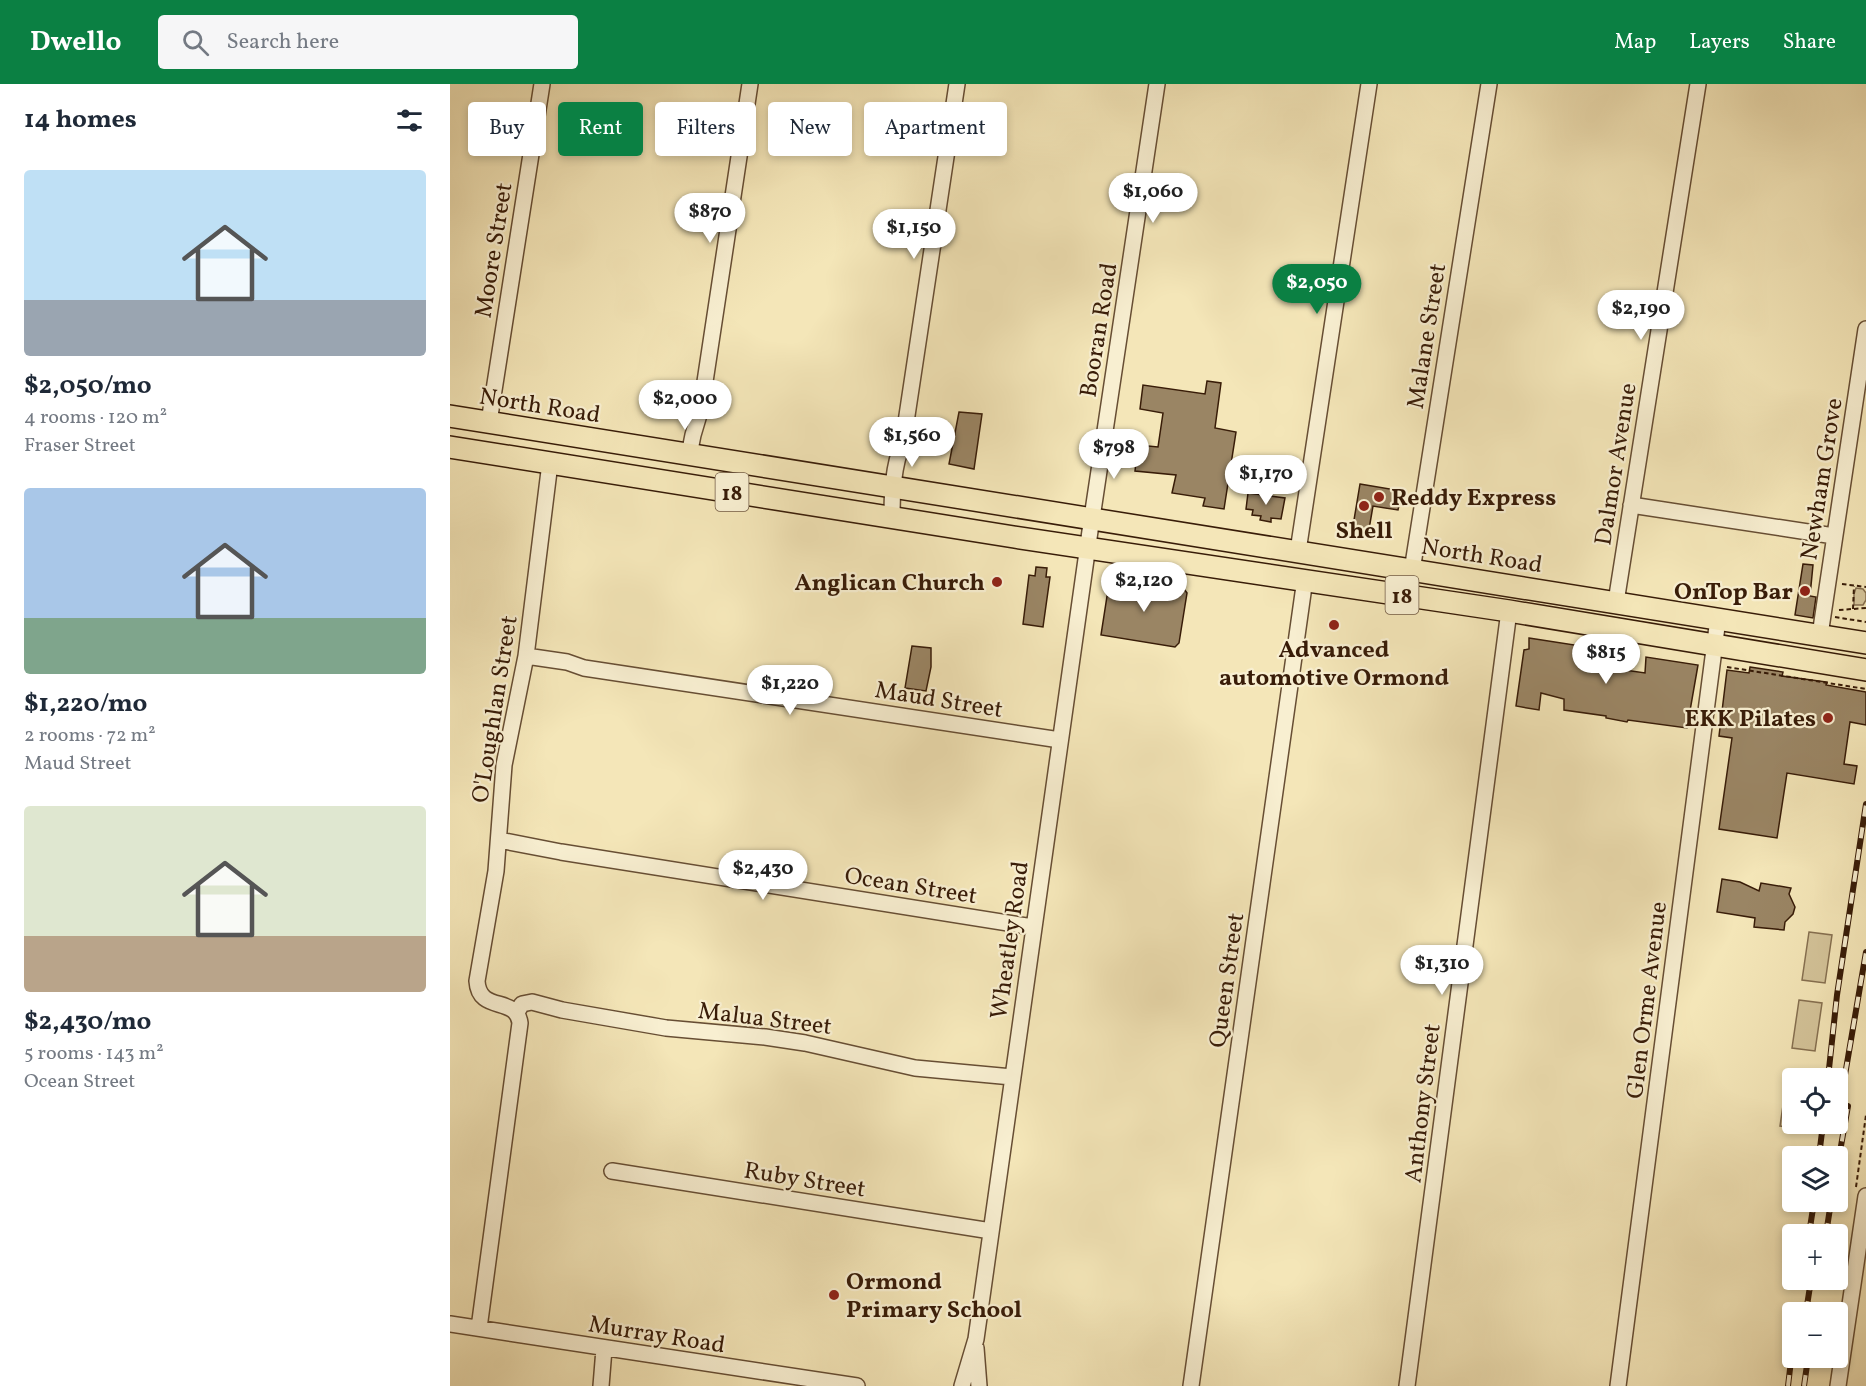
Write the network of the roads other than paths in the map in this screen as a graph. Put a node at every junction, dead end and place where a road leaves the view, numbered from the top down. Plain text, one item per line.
1 (542, 84) edge
2 (750, 84) edge
3 (957, 84) edge
4 (1158, 84) edge
5 (1369, 84) edge
6 (1489, 84) edge
7 (1698, 84) edge
8 (1866, 329) edge
9 (450, 416) edge
10 (489, 423) junction
11 (450, 447) edge
12 (694, 455) junction
13 (550, 463) junction
14 (897, 487) junction
15 (1631, 505) junction
16 (892, 518) junction
17 (1092, 518) junction
18 (1181, 532) junction
19 (1834, 536) junction
20 (1088, 548) junction
21 (1298, 551) junction
22 (1177, 562) junction
23 (1412, 570) junction
24 (1305, 579) junction
25 (1408, 596) junction
26 (1616, 602) junction
27 (1509, 611) junction
28 (1718, 619) junction
29 (1820, 635) junction
30 (1866, 643) edge
31 (1714, 655) junction
32 (526, 656) junction
33 (1866, 670) edge
34 (1060, 741) junction
35 (499, 840) junction
36 (1033, 927) junction
37 (517, 1012) junction
38 (1012, 1077) junction
39 (612, 1171) dead end
40 (1866, 1196) edge
41 (991, 1231) junction
42 (450, 1324) edge
43 (479, 1328) junction
44 (976, 1339) junction
45 (604, 1349) junction
46 (782, 1381) edge
47 (601, 1386) edge
48 (858, 1386) edge
49 (963, 1386) edge
50 (977, 1386) edge
51 (1191, 1386) edge
52 (1407, 1386) edge
53 (1618, 1386) edge
54 (1838, 1386) edge

1 - 10 street, Moore Street
2 - 12 street
3 - 14 street
4 - 17 street, Booran Road
5 - 21 street
6 - 23 street, Malane Street
7 - 15 street, Dalmor Avenue
8 - 19 street, Newham Grove
9 - 10 highway, North Road / 18
10 - 12 highway, North Road / 18
11 - 13 highway, 18
12 - 14 highway, North Road / 18
13 - 16 highway, 18
13 - 32 street, O'Loughlan Street
14 - 16 street
14 - 17 highway, North Road / 18
15 - 19 street
15 - 26 street, Dalmor Avenue
16 - 20 highway, 18
17 - 18 highway, North Road / 18
17 - 20 street, Booran Road
18 - 21 highway, North Road / 18
18 - 22 highway
19 - 29 street, Newham Grove
20 - 22 highway, 18
20 - 34 street, Wheatley Road
21 - 23 highway, North Road / 18
22 - 24 highway, 18
23 - 25 street, Malane Street
23 - 26 highway, North Road / 18
24 - 25 highway, 18
24 - 51 street, Queen Street
25 - 27 highway, 18
26 - 28 highway, North Road / 18
27 - 31 highway, 18
27 - 52 street, Anthony Street
28 - 29 highway, North Road / 18
28 - 31 street, Glen Orme Avenue
29 - 30 highway, North Road / 18
31 - 33 highway, 18
31 - 53 street, Glen Orme Avenue
32 - 34 street, Maud Street
32 - 35 street, O'Loughlan Street
34 - 36 street, Wheatley Road
35 - 36 street, Ocean Street
35 - 37 street, O'Loughlan Street
36 - 38 street, Wheatley Road
37 - 38 street, Malua Street
37 - 43 street
38 - 41 street, Wheatley Road
39 - 41 street, Ruby Street
40 - 54 street
41 - 44 street, Wheatley Road
42 - 43 street, Murray Road
43 - 45 street, Murray Road
44 - 49 street, Wheatley Road
44 - 50 street, Wheatley Road
45 - 46 street, Murray Road
45 - 47 street
46 - 48 street, Murray Road
49 - 50 street

